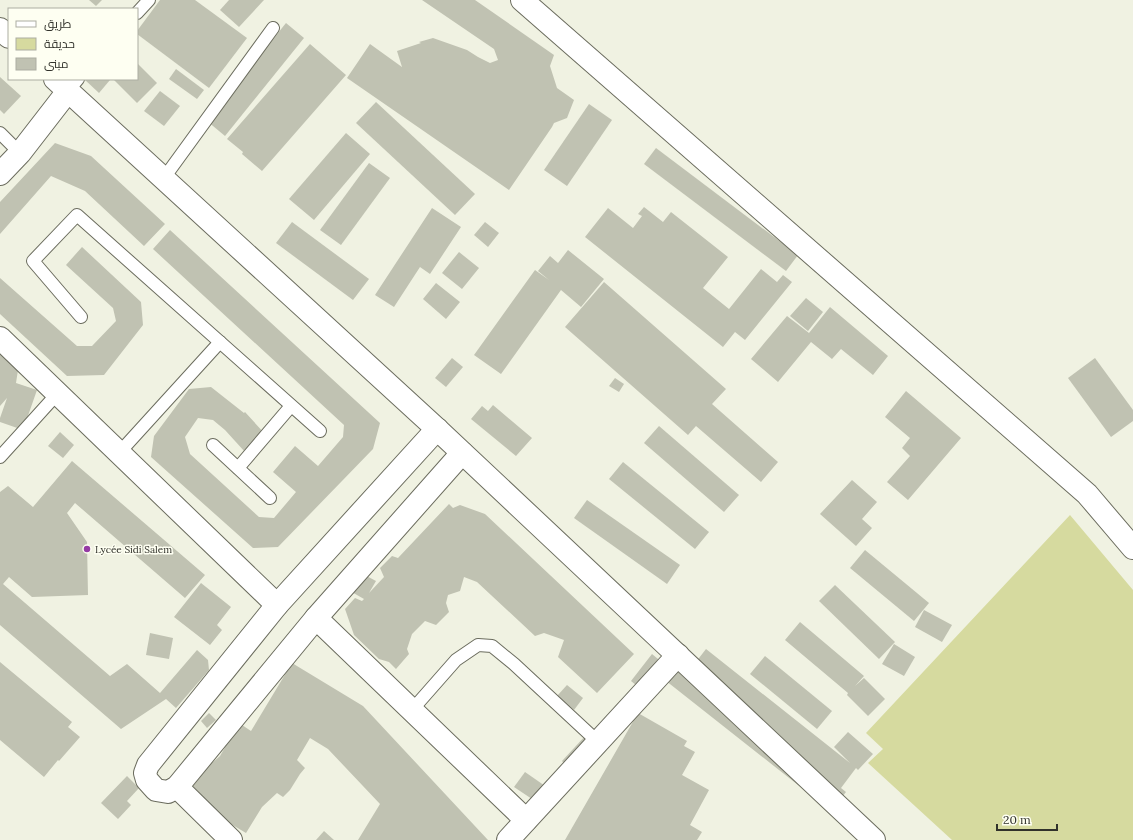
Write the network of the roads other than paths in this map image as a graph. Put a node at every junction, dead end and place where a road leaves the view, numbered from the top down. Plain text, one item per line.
1 (149, 0) edge
2 (522, 0) edge
3 (138, 12) edge
4 (273, 28) dead end
5 (0, 29) edge
6 (8, 36) edge
7 (67, 83) edge
8 (0, 133) edge
9 (20, 153) junction
10 (0, 174) edge
11 (164, 178) junction
12 (81, 317) dead end
13 (0, 338) edge
14 (220, 342) junction
15 (57, 394) junction
16 (291, 406) junction
17 (437, 429) junction
18 (320, 431) dead end
19 (213, 445) dead end
20 (119, 453) junction
21 (462, 453) junction
22 (1, 455) edge
23 (238, 468) junction
24 (270, 498) dead end
25 (1133, 548) edge
26 (277, 605) junction
27 (316, 618) junction
28 (678, 655) junction
29 (412, 710) junction
30 (598, 742) junction
31 (177, 787) junction
32 (526, 820) junction
33 (230, 840) edge
34 (508, 840) edge
35 (874, 840) edge

1 - 3 lane
2 - 25 street
4 - 11 lane
5 - 6 street
7 - 9 street
7 - 11 street
8 - 9 lane
9 - 10 street
11 - 17 street
12 - 14 lane
13 - 15 street
14 - 16 lane
14 - 20 lane
15 - 20 street
15 - 22 lane
16 - 18 lane
16 - 23 lane
17 - 21 street
17 - 26 street
19 - 23 lane
20 - 26 street
21 - 27 street
21 - 28 street
23 - 24 lane
26 - 31 street
27 - 29 street
27 - 31 street
28 - 30 street
28 - 35 street
29 - 30 lane
29 - 32 street
30 - 32 street
31 - 33 street
32 - 34 street

